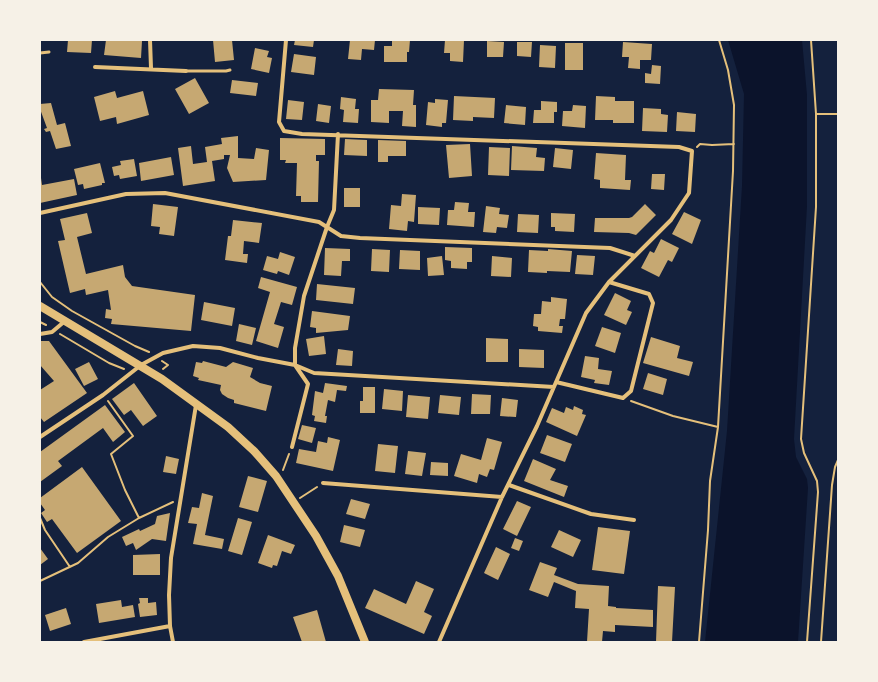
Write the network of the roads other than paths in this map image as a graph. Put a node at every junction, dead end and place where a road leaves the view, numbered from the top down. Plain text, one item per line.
1 (150, 40) edge
2 (286, 40) edge
3 (49, 52) dead end
4 (40, 53) edge
5 (96, 67) dead end
6 (151, 68) junction
7 (230, 70) dead end
8 (186, 71) joint
9 (338, 134) junction
10 (40, 213) edge
11 (327, 227) junction
12 (635, 256) junction
13 (609, 282) junction
14 (40, 306) edge
15 (65, 321) junction
16 (40, 334) edge
17 (141, 365) junction
18 (295, 365) junction
19 (555, 385) junction
20 (196, 404) junction
21 (40, 438) edge
22 (292, 447) road end
23 (323, 483) road end
24 (509, 485) junction
25 (502, 497) junction
26 (634, 520) dead end
27 (170, 626) junction
28 (84, 642) edge
29 (173, 642) edge
30 (365, 642) edge
31 (439, 642) edge

1 - 6 street
2 - 9 street
3 - 4 lane
5 - 6 street
6 - 8 street
7 - 8 lane
9 - 11 street
9 - 12 street
10 - 11 street
11 - 12 street
11 - 18 street
12 - 13 street
13 - 19 street
13 - 19 street
14 - 15 main road
15 - 16 street
15 - 17 main road
17 - 18 street
17 - 20 main road
17 - 21 street
18 - 19 street
18 - 22 street
19 - 24 street
20 - 27 street
20 - 30 main road
23 - 25 street
24 - 25 street
24 - 26 street
25 - 31 street
27 - 28 street
27 - 29 street

